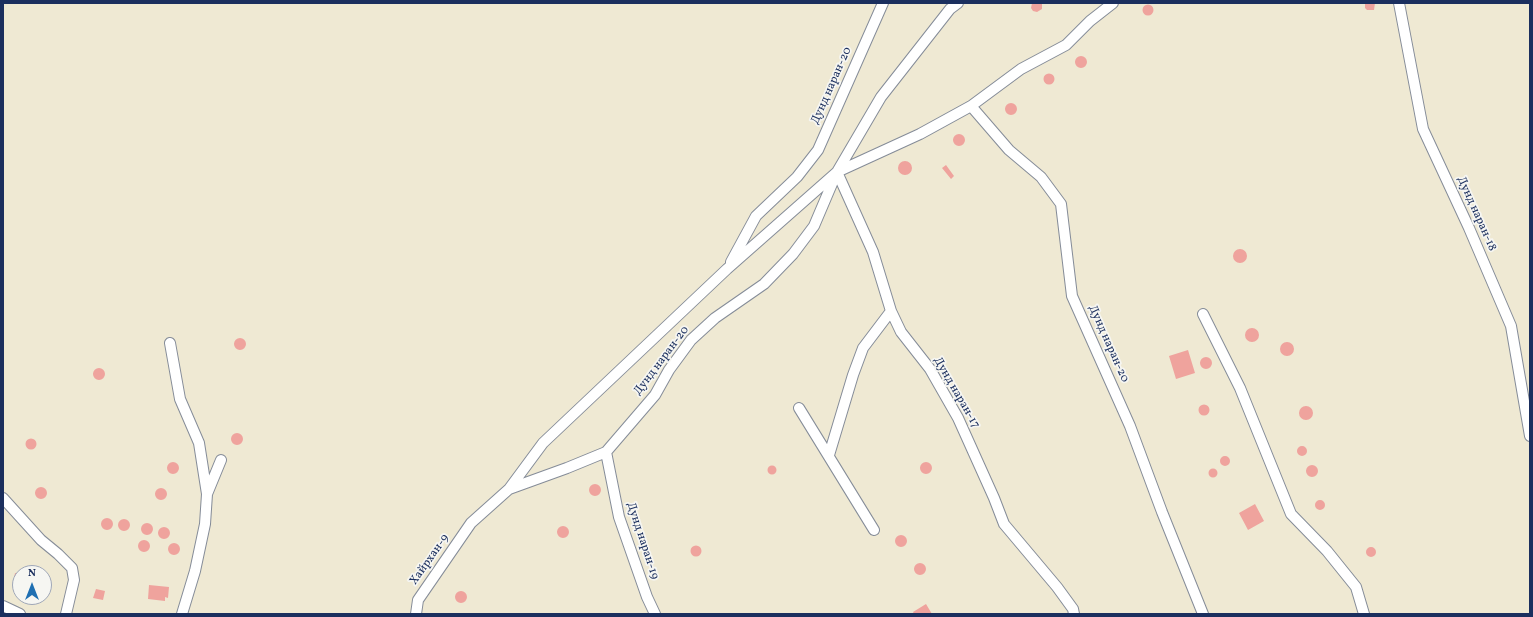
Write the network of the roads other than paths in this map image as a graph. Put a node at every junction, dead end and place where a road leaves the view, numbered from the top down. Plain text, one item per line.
1 (883, 3) edge
2 (958, 3) edge
3 (1112, 3) edge
4 (1399, 3) edge
5 (971, 106) junction
6 (837, 172) junction
7 (727, 269) junction
8 (891, 311) junction
9 (1203, 314) dead end
10 (170, 343) dead end
11 (799, 408) dead end
12 (1530, 436) edge
13 (606, 452) junction
14 (829, 455) junction
15 (221, 460) dead end
16 (509, 489) junction
17 (207, 494) junction
18 (3, 498) edge
19 (471, 523) joint
20 (874, 530) dead end
21 (3, 606) edge
22 (20, 614) edge
23 (66, 614) edge
24 (182, 614) edge
25 (416, 614) edge
26 (655, 614) edge
27 (1074, 614) edge
28 (1203, 614) edge
29 (1364, 614) edge

1 - 7 street, Дунд наран-20
2 - 6 street, Дунд наран-20
3 - 5 street
4 - 12 street, Дунд наран-18
5 - 6 street
5 - 28 street, Дунд наран-20
6 - 7 street
6 - 8 street, Дунд наран-17
6 - 13 street, Дунд наран-20
7 - 16 street
8 - 14 street
8 - 27 street, Дунд наран-17
9 - 29 street
10 - 17 street
11 - 14 street
13 - 16 street, Дунд наран-20
13 - 26 street, Дунд наран-19
14 - 20 street
15 - 17 street
16 - 19 street, Дунд наран-20
17 - 24 street
18 - 23 street
19 - 25 street, Хайрхан-9
21 - 22 street

